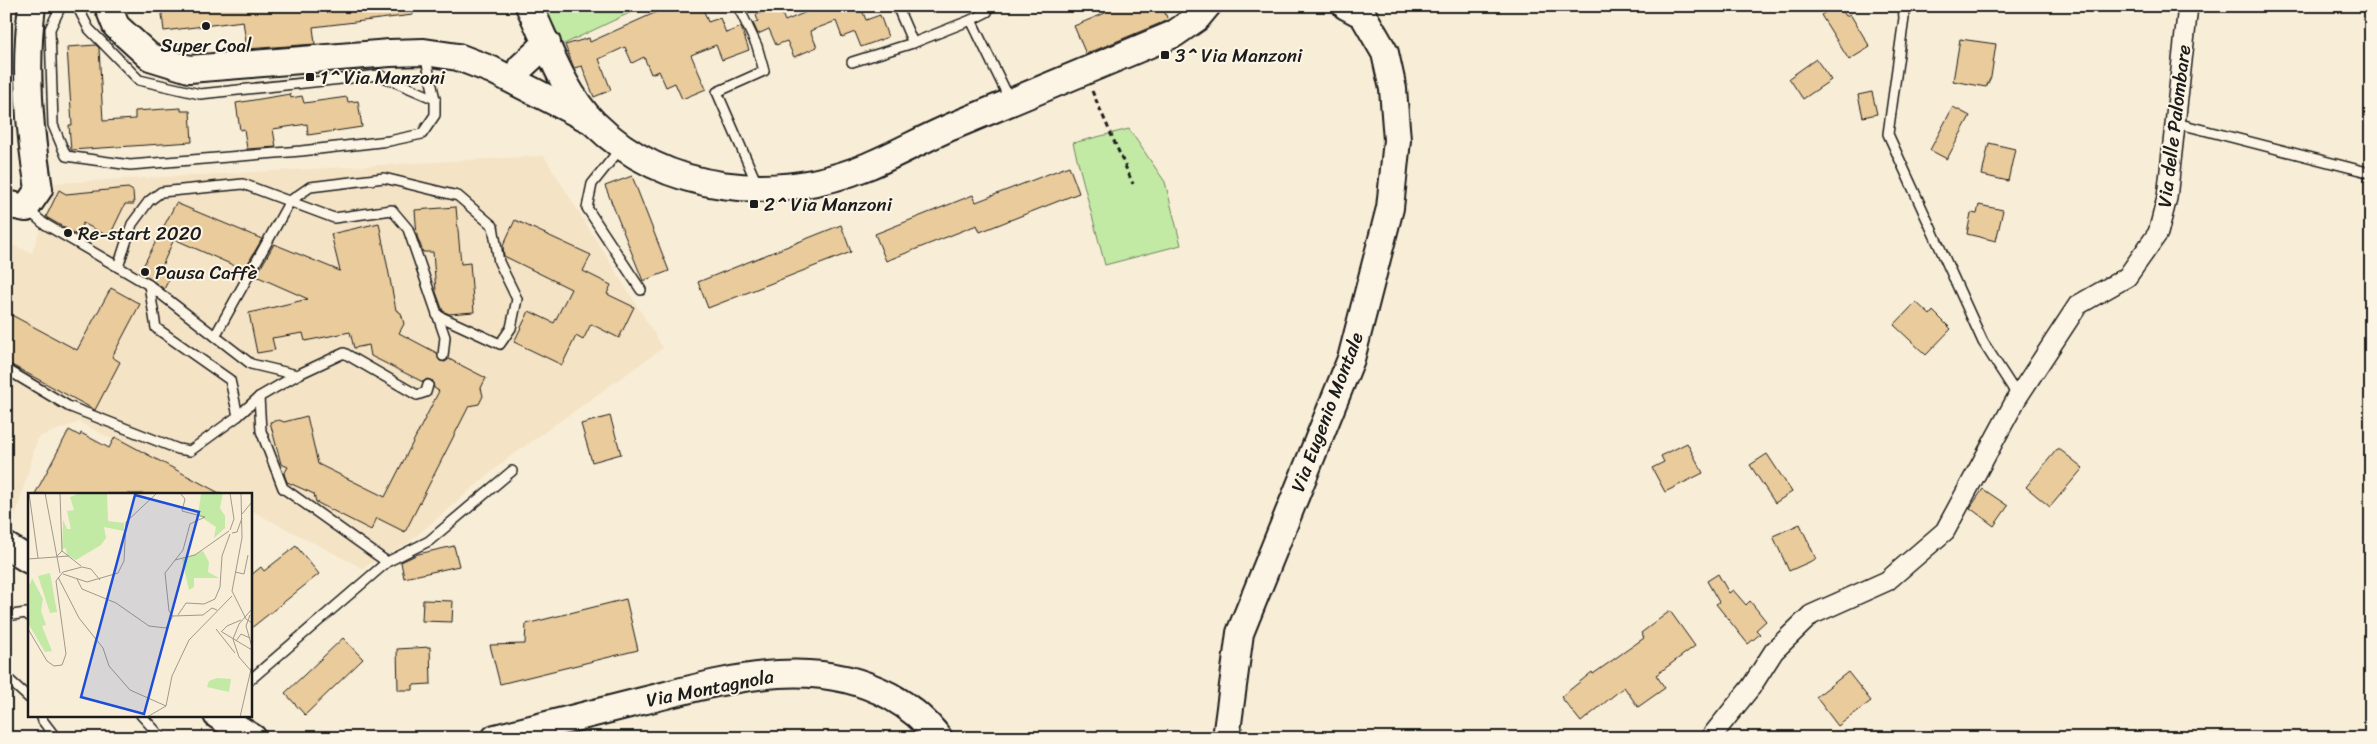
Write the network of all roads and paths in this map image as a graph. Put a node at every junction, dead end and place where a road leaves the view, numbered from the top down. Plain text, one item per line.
1 (32, 6) edge
2 (61, 6) edge
3 (77, 6) edge
4 (108, 6) edge
5 (529, 6) edge
6 (738, 6) edge
7 (896, 6) edge
8 (985, 6) edge
9 (1207, 6) edge
10 (1346, 6) edge
11 (1903, 6) edge
12 (2188, 6) edge
13 (971, 20) junction
14 (547, 43) junction
15 (913, 43) junction
16 (424, 52) junction
17 (852, 62) dead end
18 (521, 67) junction
19 (492, 70) junction
20 (1084, 72) junction
21 (564, 82) junction
22 (536, 92) junction
23 (435, 99) junction
24 (1011, 102) junction
25 (593, 122) junction
26 (2176, 123) junction
27 (621, 146) junction
28 (2371, 173) edge
29 (1133, 184) dead end
30 (759, 188) junction
31 (290, 201) junction
32 (16, 206) edge
33 (118, 267) junction
34 (149, 285) junction
35 (641, 290) dead end
36 (437, 315) junction
37 (215, 336) junction
38 (443, 356) dead end
39 (6, 369) edge
40 (297, 375) junction
41 (428, 385) dead end
42 (259, 397) junction
43 (2017, 398) junction
44 (238, 416) junction
45 (512, 471) dead end
46 (6, 546) edge
47 (28, 559) edge
48 (387, 562) junction
49 (28, 615) edge
50 (6, 616) edge
51 (6, 677) edge
52 (251, 679) edge
53 (28, 697) edge
54 (41, 716) edge
55 (142, 716) edge
56 (219, 716) edge
57 (56, 738) edge
58 (162, 738) edge
59 (253, 738) edge
60 (495, 738) edge
61 (939, 738) edge
62 (1226, 738) edge
63 (1710, 738) edge

1 - 32 street
2 - 23 lane
3 - 23 lane
4 - 16 street
5 - 14 street
6 - 30 lane
7 - 15 lane
8 - 13 lane
9 - 20 street
10 - 62 street, Via Eugenio Montale
11 - 43 lane
12 - 26 street, Via delle Palombare
13 - 15 lane
13 - 24 lane
14 - 18 street
14 - 21 street
15 - 17 lane
16 - 19 street
16 - 23 lane
18 - 19 street
18 - 21 street
19 - 22 street
20 - 24 street
20 - 29 path
21 - 22 street
21 - 25 street
22 - 25 street
24 - 30 street
25 - 27 street
26 - 28 lane
26 - 43 street, Via delle Palombare
27 - 30 street
27 - 35 lane
31 - 33 lane
31 - 36 lane
31 - 36 lane
31 - 37 lane
32 - 33 lane
33 - 34 lane
34 - 37 lane
34 - 44 lane
36 - 38 lane
37 - 40 lane
39 - 44 lane
40 - 41 lane
40 - 42 lane
42 - 44 lane
42 - 48 lane
43 - 63 street, Via delle Palombare
45 - 48 lane
46 - 47 street
48 - 52 lane
49 - 50 lane
51 - 53 lane
54 - 57 lane
55 - 58 lane
56 - 59 street
60 - 61 street, Via Montagnola

